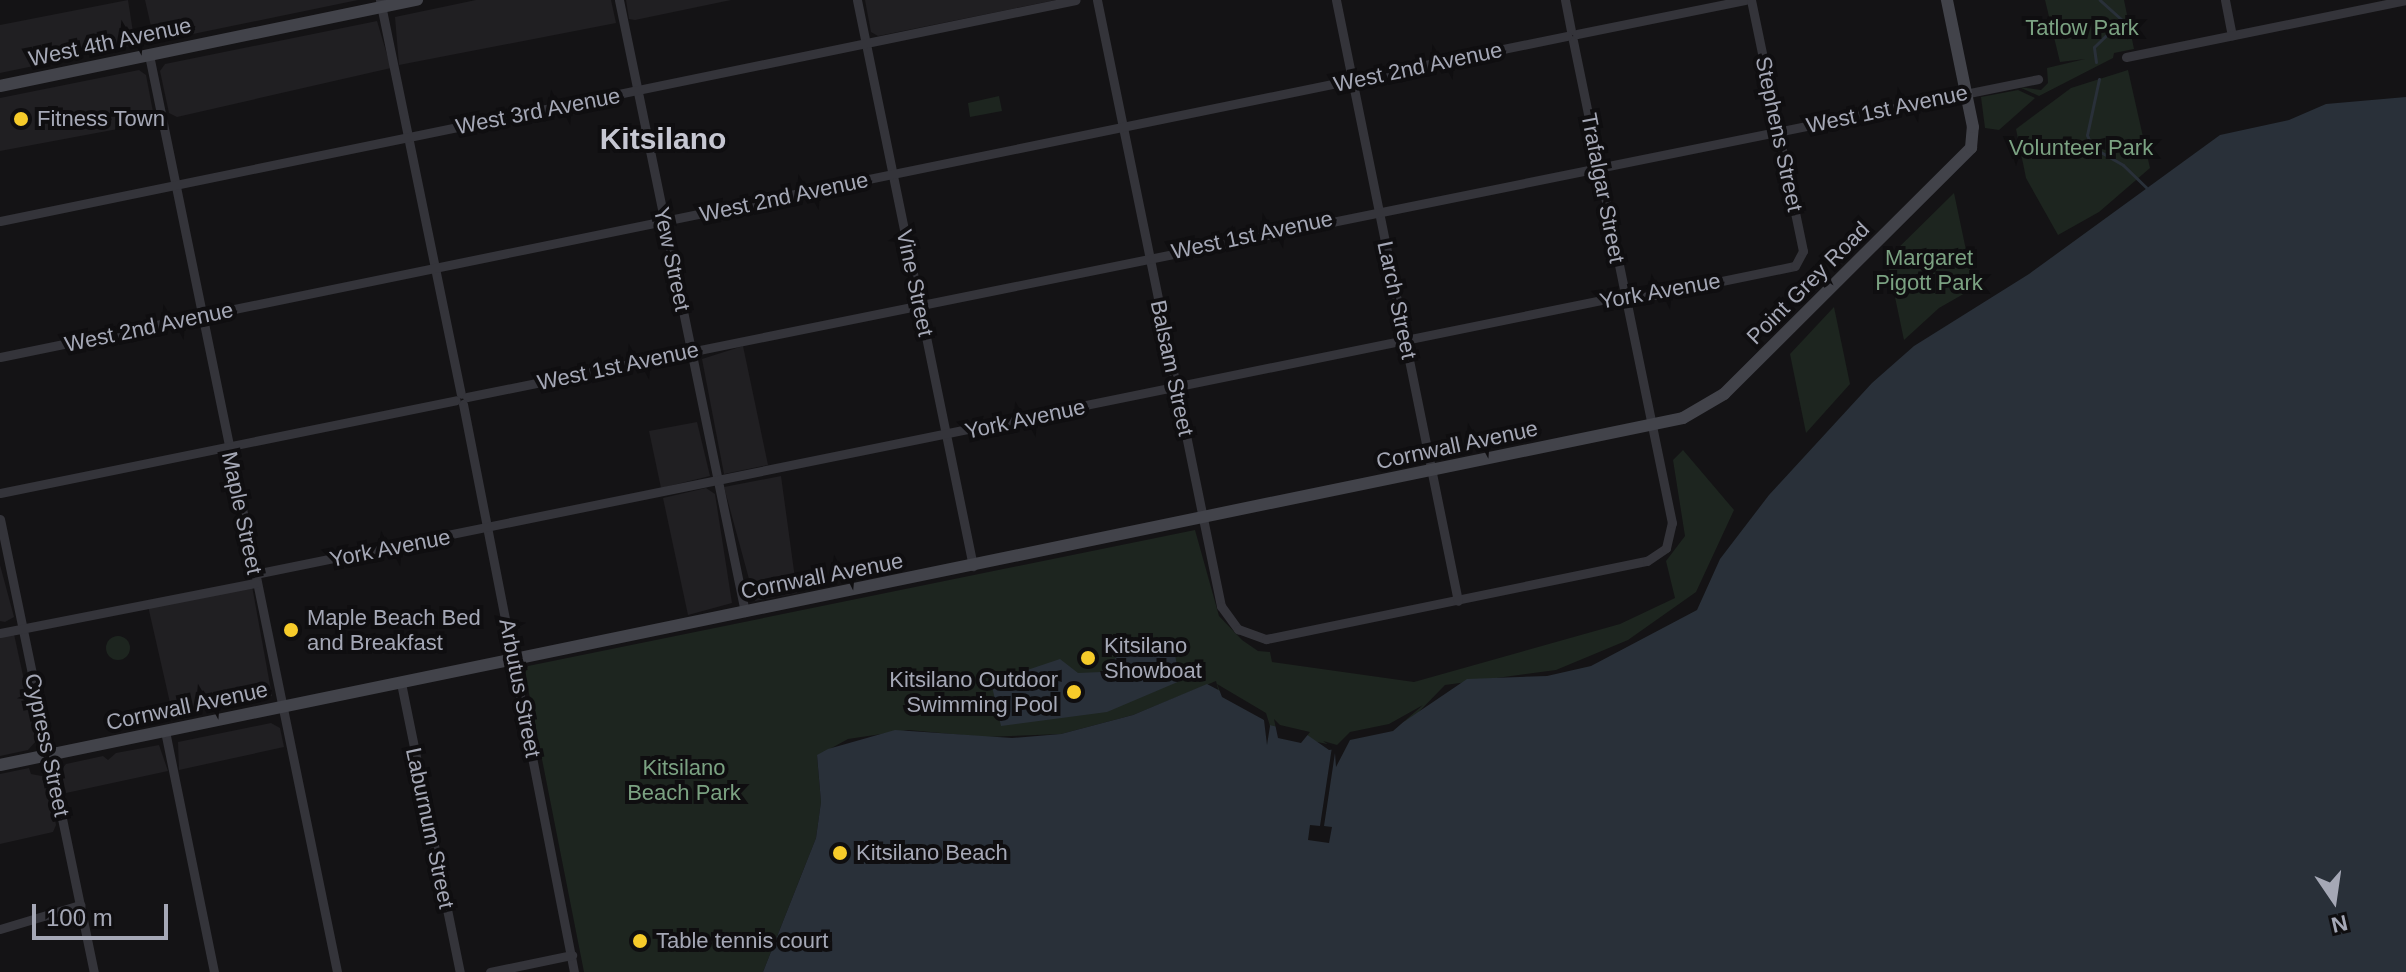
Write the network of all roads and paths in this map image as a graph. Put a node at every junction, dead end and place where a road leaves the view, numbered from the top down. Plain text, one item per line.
1 (417, 0) edge
2 (619, 0) edge
3 (857, 0) edge
4 (1076, 0) edge
5 (1097, 0) edge
6 (1336, 0) edge
7 (1565, 0) edge
8 (1748, 0) edge
9 (1947, 0) edge
10 (2225, 0) edge
11 (2405, 0) edge
12 (381, 4) edge
13 (1572, 35) junction
14 (2232, 35) junction
15 (866, 44) junction
16 (149, 55) junction
17 (2126, 57) dead end
18 (2038, 79) dead end
19 (1352, 81) junction
20 (0, 86) edge
21 (637, 91) junction
22 (1966, 92) junction
23 (1123, 126) junction
24 (1778, 132) junction
25 (409, 137) junction
26 (1600, 167) junction
27 (893, 175) junction
28 (176, 185) junction
29 (1378, 210) junction
30 (0, 221) edge
31 (664, 222) junction
32 (1149, 256) junction
33 (1795, 266) joint
34 (435, 268) junction
35 (1625, 298) junction
36 (919, 303) junction
37 (202, 316) junction
38 (1406, 341) junction
39 (691, 351) junction
40 (0, 357) edge
41 (1176, 388) junction
42 (462, 399) junction
43 (1652, 425) junction
44 (946, 436) junction
45 (229, 446) junction
46 (1431, 471) junction
47 (717, 482) junction
48 (0, 493) edge
49 (1203, 518) junction
50 (0, 519) edge
51 (488, 529) junction
52 (973, 566) junction
53 (256, 578) junction
54 (1458, 601) junction
55 (745, 612) junction
56 (22, 628) junction
57 (0, 633) edge
58 (513, 660) junction
59 (401, 683) junction
60 (282, 707) junction
61 (165, 731) junction
62 (49, 755) junction
63 (0, 765) edge
64 (80, 905) junction
65 (0, 929) edge
66 (572, 955) junction
67 (94, 972) edge
68 (214, 972) edge
69 (337, 972) edge
70 (460, 972) edge
71 (490, 972) edge
72 (574, 972) edge

1 - 12 main road, West 4th Avenue
2 - 21 street, Yew Street
3 - 15 street, Vine Street
4 - 15 street, West 3rd Avenue
5 - 23 street, Balsam Street
6 - 19 street, Larch Street
7 - 13 street, Trafalgar Street
8 - 13 street, West 2nd Avenue
8 - 24 street, Stephens Street
9 - 22 main road
10 - 14 street
11 - 14 street
12 - 16 main road, West 4th Avenue
12 - 25 street, Arbutus Street
13 - 19 street, West 2nd Avenue
13 - 26 street, Trafalgar Street
14 - 17 street
15 - 21 street, West 3rd Avenue
15 - 27 street, Vine Street
16 - 20 main road, West 4th Avenue
16 - 28 street, Maple Street
18 - 22 street, West 1st Avenue
19 - 23 street, West 2nd Avenue
19 - 29 street, Larch Street
21 - 25 street, West 3rd Avenue
21 - 31 street, Yew Street
22 - 24 street, West 1st Avenue
22 - 43 main road, Point Grey Road
23 - 27 street, West 2nd Avenue
23 - 32 street, Balsam Street
24 - 26 street, West 1st Avenue
24 - 33 street, Stephens Street
25 - 28 street, West 3rd Avenue
25 - 34 street, Arbutus Street
26 - 29 street, West 1st Avenue
26 - 35 street, Trafalgar Street
27 - 31 street, West 2nd Avenue
27 - 36 street, Vine Street
28 - 30 street, West 3rd Avenue
28 - 37 street, Maple Street
29 - 32 street, West 1st Avenue
29 - 38 street, Larch Street
31 - 34 street, West 2nd Avenue
31 - 39 street, Yew Street
32 - 36 street, West 1st Avenue
32 - 41 street, Balsam Street
33 - 35 street, York Avenue
34 - 37 street, West 2nd Avenue
34 - 42 street, Arbutus Street
35 - 38 street, York Avenue
35 - 43 street, Trafalgar Street
36 - 39 street, West 1st Avenue
36 - 44 street, Vine Street
37 - 40 street, West 2nd Avenue
37 - 45 street, Maple Street
38 - 41 street, York Avenue
38 - 46 street, Larch Street
39 - 42 street, West 1st Avenue
39 - 47 street, Yew Street
41 - 44 street, York Avenue
41 - 49 street, Balsam Street
42 - 45 street, West 1st Avenue
42 - 51 street, Arbutus Street
43 - 46 main road, Cornwall Avenue
43 - 54 street, Trafalgar Street
44 - 47 street, York Avenue
44 - 52 street, Vine Street
45 - 48 street, West 1st Avenue
45 - 53 street, Maple Street
46 - 49 main road, Cornwall Avenue
46 - 54 street, Larch Street
47 - 51 street, York Avenue
47 - 55 street, Yew Street
49 - 52 main road, Cornwall Avenue
49 - 54 street, Balsam Street
50 - 56 street, Cypress Street
51 - 53 street, York Avenue
51 - 58 street, Arbutus Street
52 - 55 main road, Cornwall Avenue
53 - 56 street, York Avenue
53 - 60 street, Maple Street
55 - 58 main road, Cornwall Avenue
56 - 57 street, York Avenue
56 - 62 street, Cypress Street
58 - 59 main road, Cornwall Avenue
58 - 66 street, Arbutus Street
59 - 60 main road, Cornwall Avenue
59 - 70 street, Laburnum Street
60 - 61 main road, Cornwall Avenue
60 - 69 street, Maple Street
61 - 62 main road, Cornwall Avenue
61 - 68 street
62 - 63 main road, Cornwall Avenue
62 - 64 street, Cypress Street
64 - 65 street
64 - 67 street, Cypress Street
66 - 71 street
66 - 72 street, Arbutus Street

